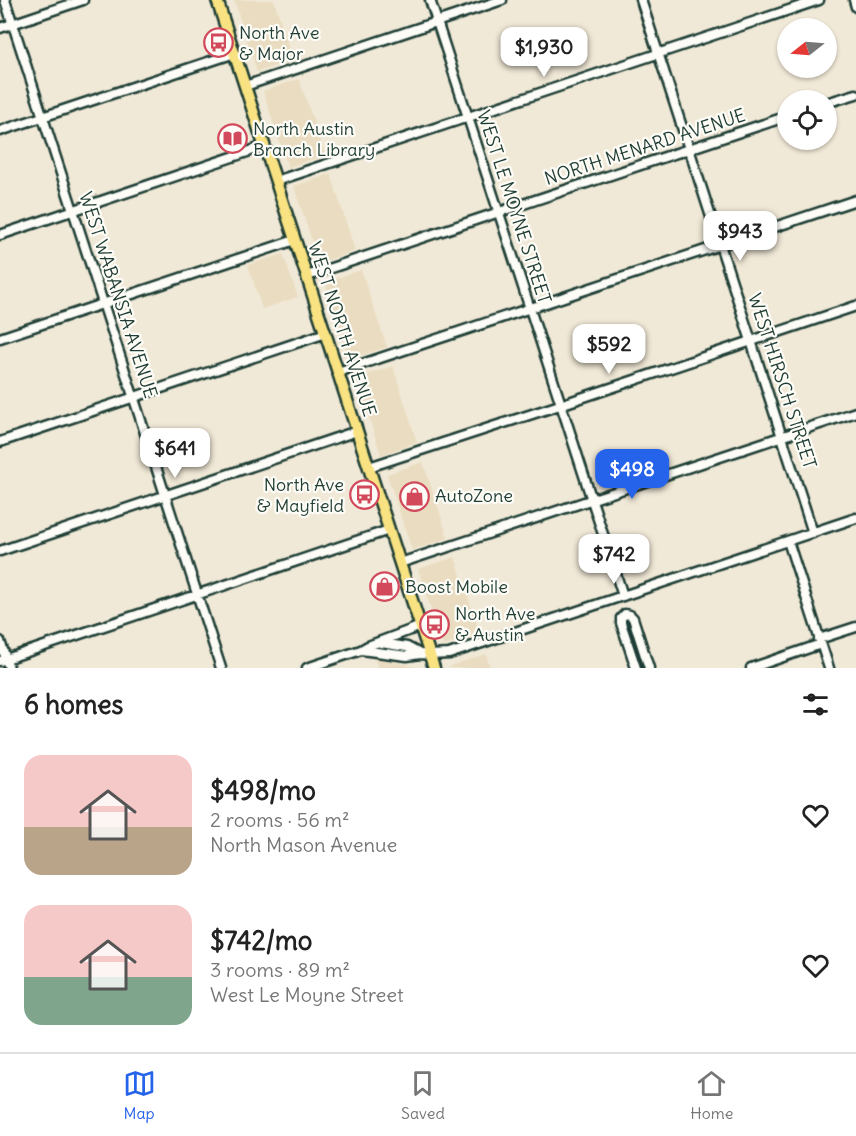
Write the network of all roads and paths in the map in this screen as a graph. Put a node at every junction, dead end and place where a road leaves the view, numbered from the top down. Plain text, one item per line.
1 (5, 0) edge
2 (83, 0) edge
3 (218, 0) edge
4 (430, 0) edge
5 (502, 0) edge
6 (641, 0) edge
7 (819, 0) edge
8 (854, 0) edge
9 (856, 7) edge
10 (437, 22) junction
11 (12, 23) junction
12 (0, 28) edge
13 (235, 52) junction
14 (658, 54) junction
15 (245, 86) junction
16 (856, 94) edge
17 (837, 100) edge
18 (43, 117) junction
19 (468, 117) junction
20 (777, 120) edge
21 (0, 131) edge
22 (265, 146) junction
23 (689, 149) junction
24 (276, 181) junction
25 (856, 200) edge
26 (73, 210) junction
27 (499, 213) junction
28 (0, 235) edge
29 (295, 240) junction
30 (720, 246) junction
31 (307, 276) junction
32 (103, 303) junction
33 (856, 306) edge
34 (530, 309) junction
35 (326, 333) junction
36 (0, 338) edge
37 (751, 341) junction
38 (338, 372) junction
39 (134, 397) junction
40 (561, 405) junction
41 (856, 412) edge
42 (357, 431) junction
43 (782, 437) junction
44 (0, 442) edge
45 (369, 467) junction
46 (165, 496) junction
47 (592, 500) junction
48 (856, 518) edge
49 (389, 530) junction
50 (813, 533) junction
51 (788, 541) junction
52 (0, 551) edge
53 (400, 563) junction
54 (197, 594) junction
55 (623, 596) junction
56 (421, 626) junction
57 (856, 627) edge
58 (0, 641) edge
59 (820, 642) junction
60 (378, 643) junction
61 (361, 651) junction
62 (425, 654) junction
63 (5, 662) edge
64 (221, 668) edge
65 (307, 668) edge
66 (434, 668) edge
67 (636, 668) edge
68 (649, 668) edge
69 (750, 668) edge
70 (829, 668) edge

1 - 11 street, WEST WABANSIA AVENUE
2 - 11 street
3 - 13 main road, WEST NORTH AVENUE
4 - 10 street, WEST LE MOYNE STREET
5 - 10 street
6 - 14 street, WEST HIRSCH STREET
7 - 14 street
8 - 9 street
10 - 15 street
10 - 19 street, WEST LE MOYNE STREET
11 - 12 street
11 - 18 street, WEST WABANSIA AVENUE
13 - 15 main road, WEST NORTH AVENUE
13 - 18 street
14 - 19 street
14 - 23 street, WEST HIRSCH STREET
15 - 22 main road, WEST NORTH AVENUE
16 - 17 street
18 - 21 street
18 - 26 street, WEST WABANSIA AVENUE
19 - 24 street
19 - 27 street, WEST LE MOYNE STREET
20 - 23 street, NORTH MENARD AVENUE
22 - 24 main road, WEST NORTH AVENUE
22 - 26 street
23 - 27 street, NORTH MENARD AVENUE
23 - 30 street, WEST HIRSCH STREET
24 - 29 main road, WEST NORTH AVENUE
25 - 30 street
26 - 28 street
26 - 32 street, WEST WABANSIA AVENUE
27 - 31 street, NORTH MENARD AVENUE
27 - 34 street, WEST LE MOYNE STREET
29 - 31 main road, WEST NORTH AVENUE
29 - 32 street
30 - 34 street
30 - 37 street, WEST HIRSCH STREET
31 - 35 main road, WEST NORTH AVENUE
32 - 36 street
32 - 39 street, WEST WABANSIA AVENUE
33 - 37 street
34 - 38 street
34 - 40 street, WEST LE MOYNE STREET
35 - 38 main road, WEST NORTH AVENUE
35 - 39 street
37 - 40 street
37 - 43 street, WEST HIRSCH STREET
38 - 42 main road, WEST NORTH AVENUE
39 - 44 street
39 - 46 street, WEST WABANSIA AVENUE
40 - 45 street
40 - 47 street, WEST LE MOYNE STREET
41 - 43 street
42 - 45 main road, WEST NORTH AVENUE
42 - 46 street
43 - 47 street
43 - 50 street, WEST HIRSCH STREET
45 - 49 main road, WEST NORTH AVENUE
46 - 52 street
46 - 54 street, WEST WABANSIA AVENUE
47 - 53 street
47 - 55 street, WEST LE MOYNE STREET
48 - 50 street
49 - 53 main road, WEST NORTH AVENUE
49 - 54 street
50 - 51 street
51 - 55 street
51 - 59 street
53 - 56 main road, WEST NORTH AVENUE
54 - 63 street
54 - 64 street, WEST WABANSIA AVENUE
55 - 62 street
56 - 60 street
56 - 62 main road, WEST NORTH AVENUE
57 - 59 street
58 - 63 street
59 - 69 street
59 - 70 street
60 - 61 street
60 - 62 street
61 - 62 street
61 - 65 street
62 - 66 main road, WEST NORTH AVENUE
67 - 68 street

